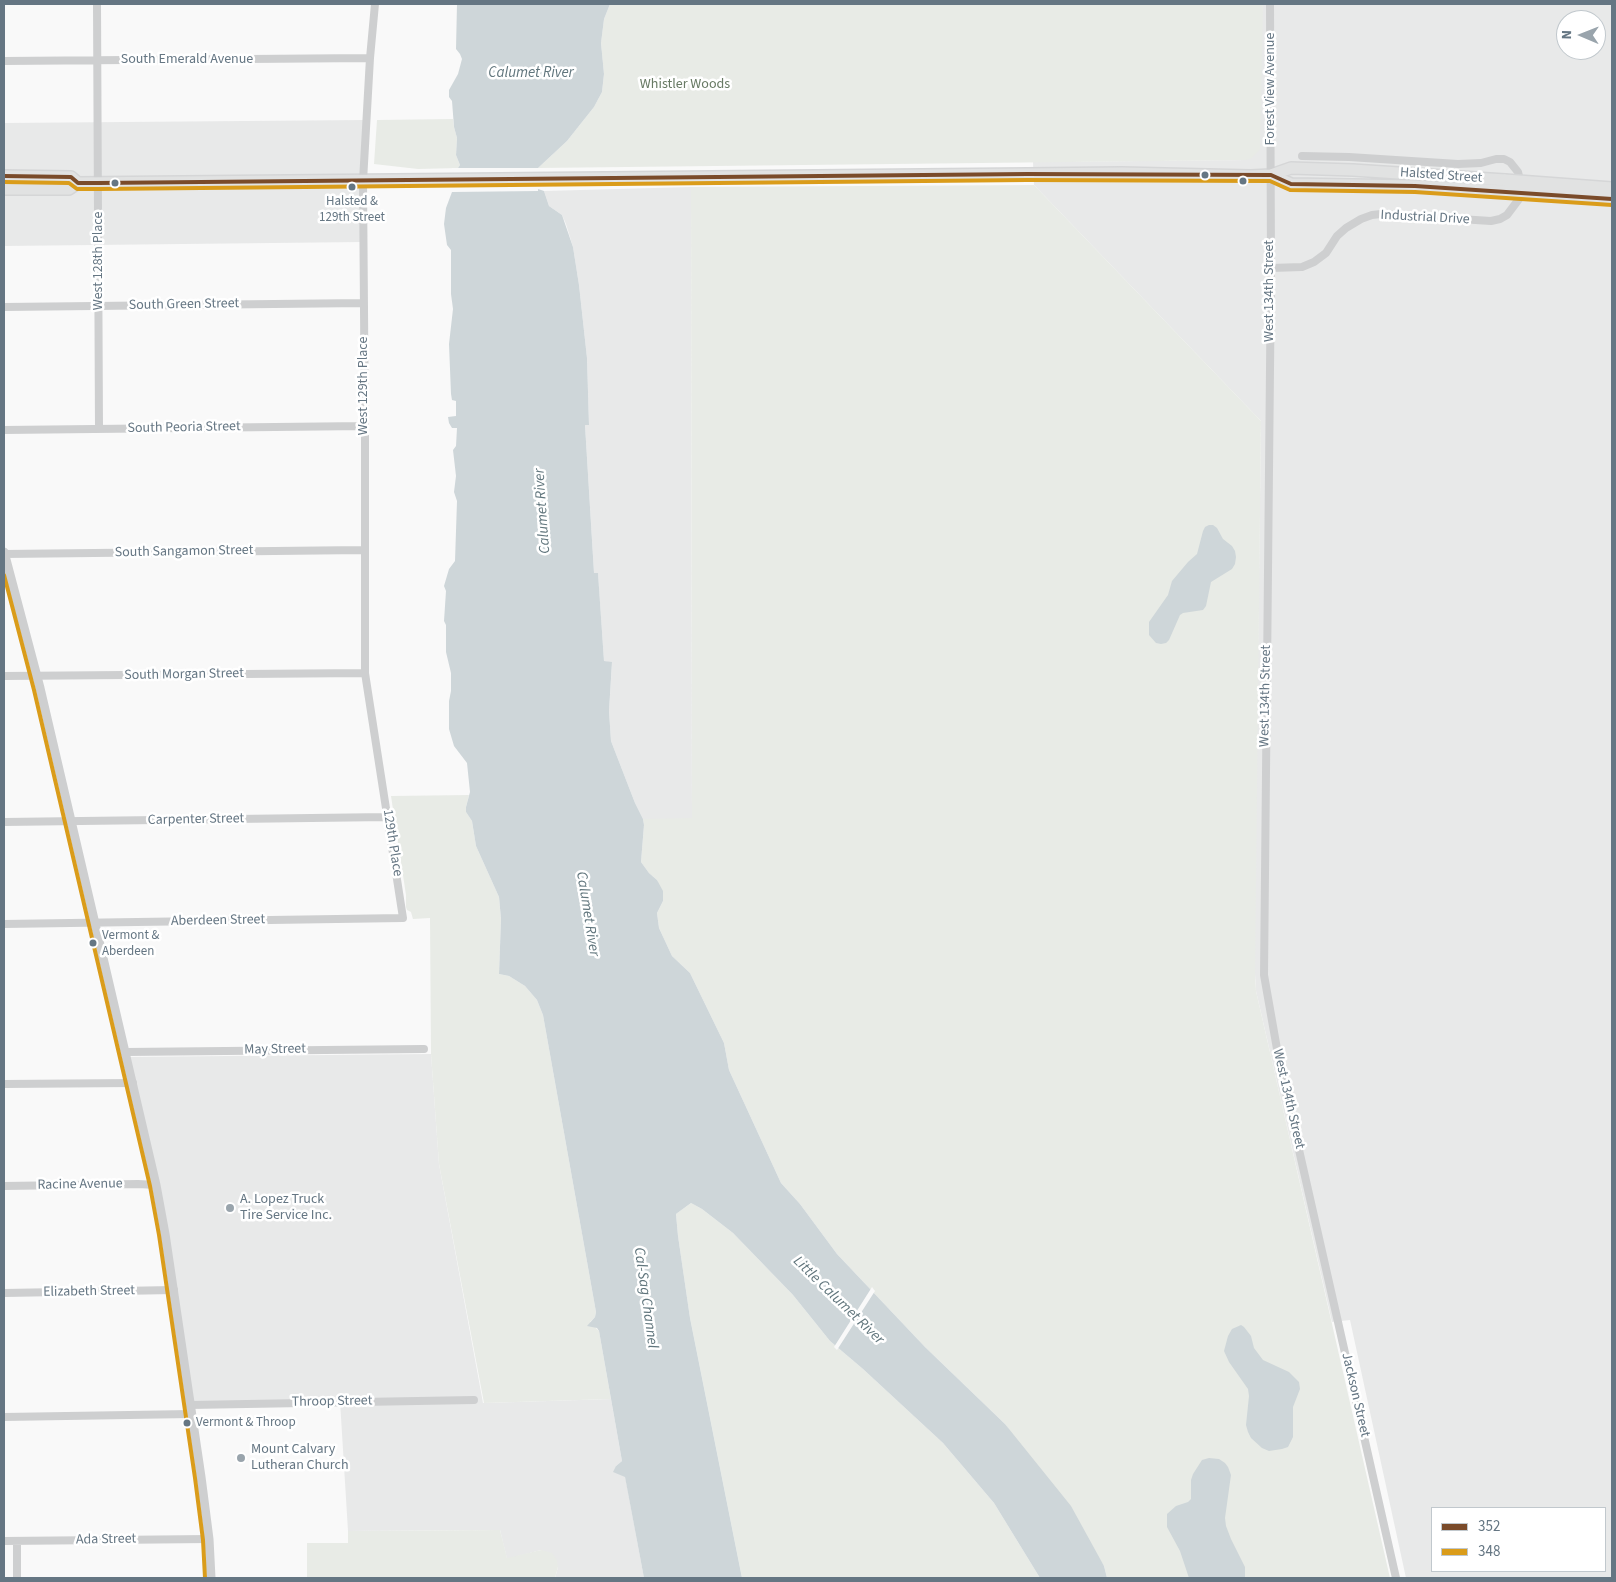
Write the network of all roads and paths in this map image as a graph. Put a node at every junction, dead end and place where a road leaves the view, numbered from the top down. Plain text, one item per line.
1 (97, 4) edge
2 (375, 4) edge
3 (1270, 4) edge
4 (370, 58) junction
5 (98, 60) junction
6 (4, 61) edge
7 (1302, 156) dead end
8 (1271, 175) junction
9 (4, 176) edge
10 (363, 181) junction
11 (78, 183) junction
12 (98, 183) junction
13 (1504, 185) junction
14 (1612, 188) edge
15 (4, 190) edge
16 (1612, 199) edge
17 (1271, 268) junction
18 (364, 303) junction
19 (99, 306) junction
20 (4, 307) edge
21 (365, 426) junction
22 (99, 429) junction
23 (4, 430) edge
24 (364, 550) junction
25 (4, 553) edge
26 (364, 673) junction
27 (4, 676) edge
28 (37, 676) junction
29 (380, 768) joint
30 (388, 818) junction
31 (72, 821) junction
32 (4, 822) edge
33 (403, 918) joint
34 (94, 922) junction
35 (4, 924) edge
36 (424, 1049) dead end
37 (126, 1052) junction
38 (133, 1083) junction
39 (4, 1084) edge
40 (156, 1185) junction
41 (4, 1186) edge
42 (1314, 1212) joint
43 (174, 1290) junction
44 (4, 1293) edge
45 (474, 1400) dead end
46 (191, 1409) junction
47 (4, 1417) edge
48 (209, 1539) junction
49 (4, 1541) edge
50 (17, 1541) junction
51 (17, 1578) edge
52 (211, 1578) edge
53 (1396, 1578) edge

1 - 5 street, West 128th Place
2 - 4 street, West 129th Place
3 - 8 street, Forest View Avenue
4 - 5 street, South Emerald Avenue
4 - 10 street, West 129th Place
5 - 6 street, South Emerald Avenue
5 - 12 street, West 128th Place
7 - 17 street, Industrial Drive
8 - 10 main road, Halsted Street
8 - 13 main road, Halsted Street
8 - 13 main road, Halsted Street
8 - 17 street, West 134th Street
9 - 11 main road
10 - 12 main road, Halsted Street
10 - 18 street, West 129th Place
11 - 12 main road, Halsted Street
11 - 15 main road
12 - 19 street, West 128th Place
13 - 14 main road, Halsted Street, bridge
13 - 16 main road, Halsted Street, bridge
17 - 42 street, West 134th Street
18 - 19 street, South Green Street
18 - 21 street, West 129th Place
19 - 20 street, South Green Street
19 - 22 street, West 128th Place
21 - 22 street, South Peoria Street
21 - 24 street, West 129th Place
22 - 23 street, South Peoria Street
24 - 25 street, South Sangamon Street
24 - 26 street, West 129th Place
25 - 28 street
26 - 28 street, South Morgan Street
26 - 29 street, West 129th Place
27 - 28 street, South Morgan Street
28 - 31 street
29 - 30 street, 129th Place
30 - 31 street, Carpenter Street
30 - 33 street, 129th Place
31 - 32 street, Carpenter Street
31 - 34 street
33 - 34 street, Aberdeen Street
34 - 35 street, Aberdeen Street
34 - 37 street
36 - 37 street, May Street
37 - 38 street
38 - 39 street
38 - 40 street
40 - 41 street, Racine Avenue
40 - 43 street
42 - 53 street, Jackson Street
43 - 44 street, Elizabeth Street
43 - 46 street
45 - 46 street, Throop Street
46 - 47 street, Throop Street
46 - 48 street
48 - 50 street, Ada Street
48 - 52 street
49 - 50 street, Ada Street
50 - 51 street

